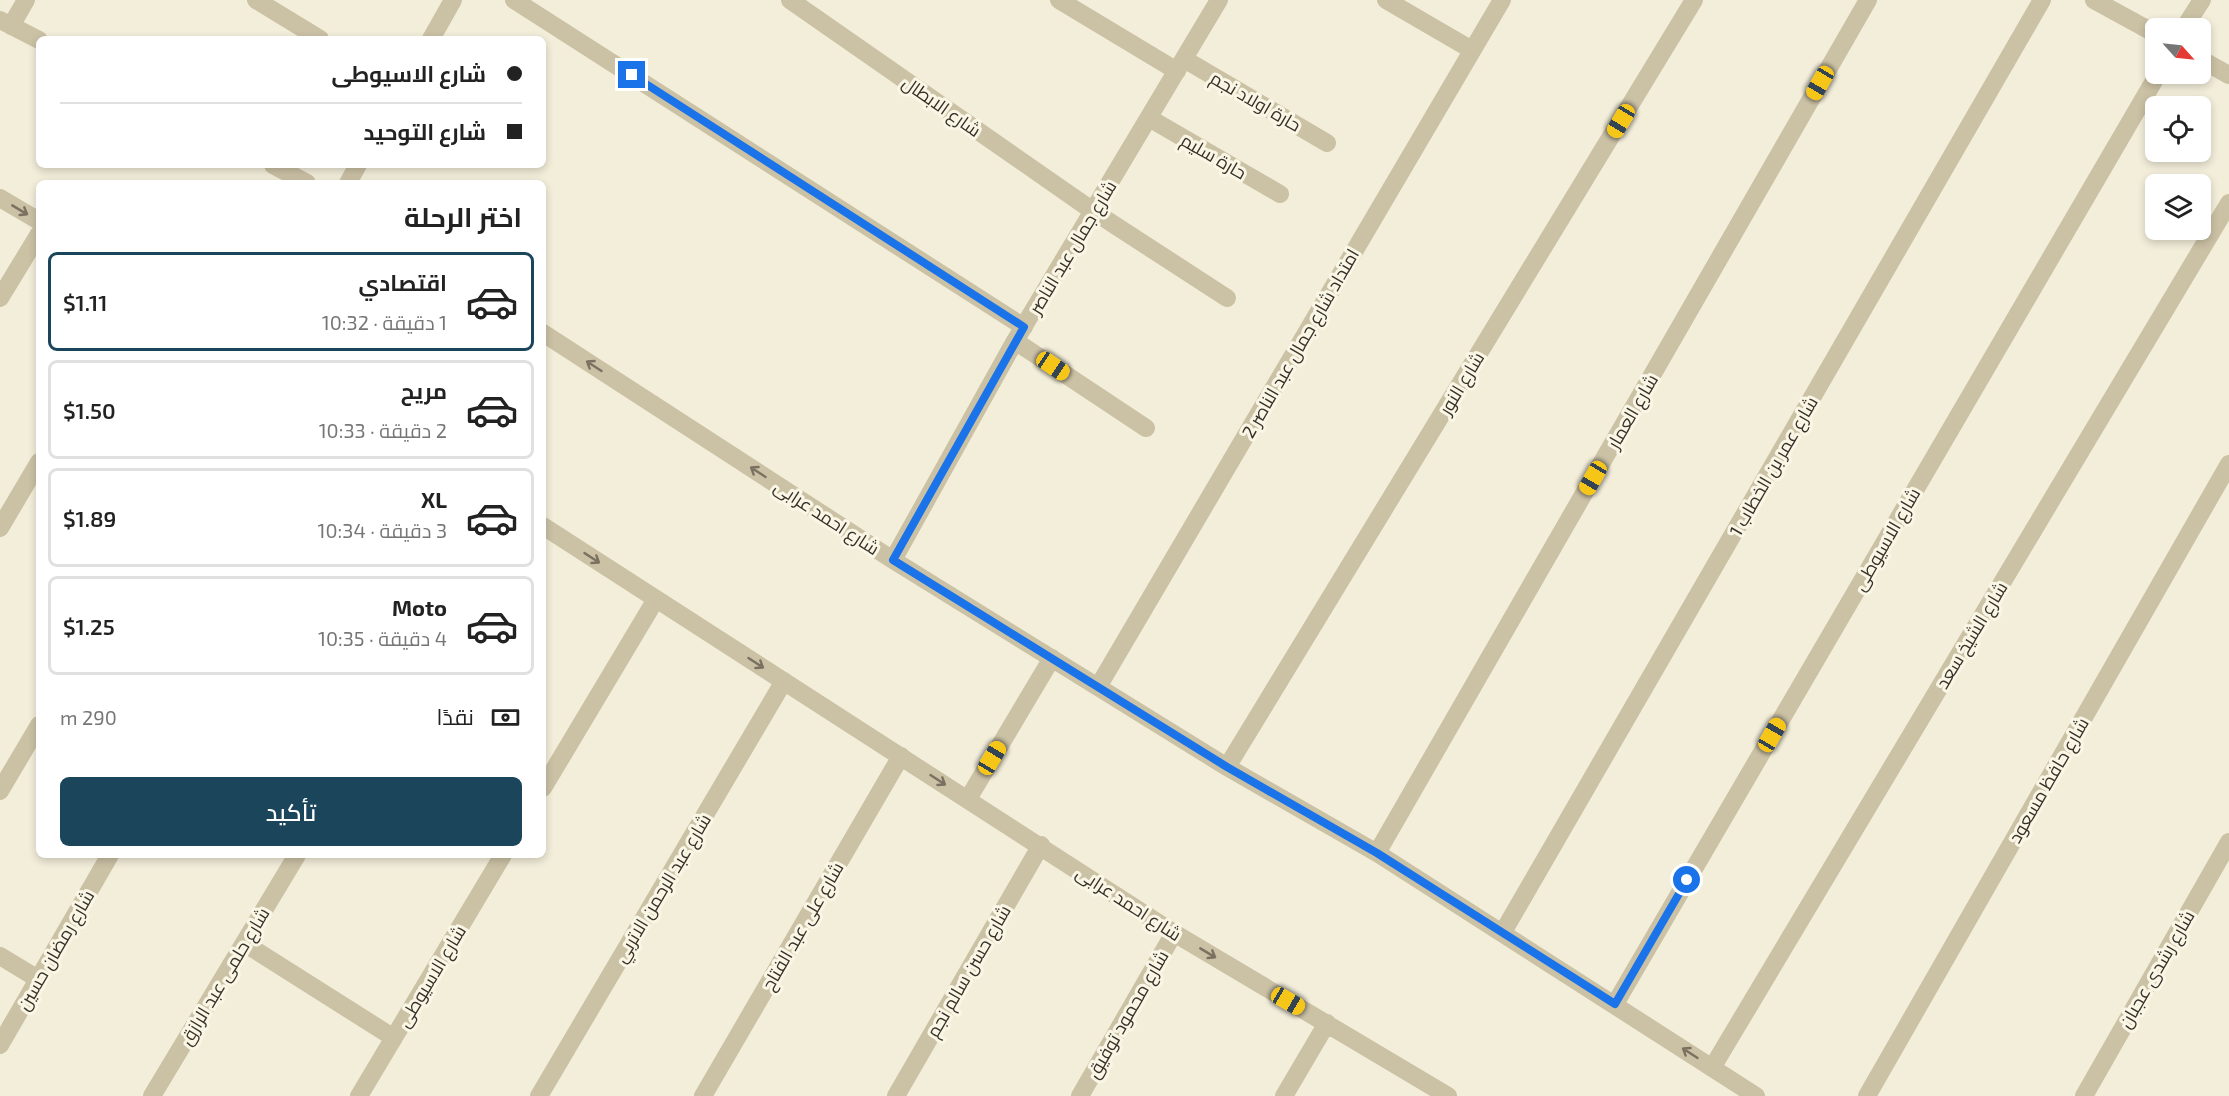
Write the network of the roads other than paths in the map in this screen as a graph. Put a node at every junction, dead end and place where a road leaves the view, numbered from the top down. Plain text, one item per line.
1 (26, 0) edge
2 (256, 0) edge
3 (453, 0) edge
4 (514, 0) edge
5 (790, 0) edge
6 (1059, 0) edge
7 (1219, 0) edge
8 (1386, 0) edge
9 (1502, 0) edge
10 (1694, 0) edge
11 (1868, 0) edge
12 (2042, 0) edge
13 (2094, 0) edge
14 (2202, 0) edge
15 (2190, 18) edge
16 (6, 23) edge
17 (2145, 28) edge
18 (315, 36) edge
19 (433, 36) edge
20 (36, 38) edge
21 (1472, 50) junction
22 (1181, 65) junction
23 (2211, 65) edge
24 (2229, 75) edge
25 (2152, 84) edge
26 (1149, 118) junction
27 (1327, 143) dead end
28 (279, 168) edge
29 (301, 180) edge
30 (1280, 194) dead end
31 (0, 198) edge
32 (2229, 203) edge
33 (1093, 211) junction
34 (36, 219) edge
35 (36, 239) edge
36 (0, 298) edge
37 (1227, 298) dead end
38 (1020, 334) junction
39 (546, 335) edge
40 (1146, 428) dead end
41 (2229, 464) edge
42 (36, 467) edge
43 (0, 528) edge
44 (546, 528) edge
45 (893, 560) junction
46 (656, 599) junction
47 (1052, 658) junction
48 (784, 681) junction
49 (1098, 687) junction
50 (36, 730) edge
51 (901, 756) junction
52 (1227, 767) junction
53 (546, 783) edge
54 (0, 791) edge
55 (968, 798) junction
56 (2229, 842) edge
57 (1041, 845) junction
58 (1377, 853) junction
59 (108, 858) edge
60 (295, 858) edge
61 (501, 858) edge
62 (1503, 932) junction
63 (1174, 933) junction
64 (244, 943) junction
65 (0, 956) edge
66 (38, 979) junction
67 (1615, 1004) junction
68 (1327, 1023) junction
69 (394, 1038) junction
70 (0, 1045) edge
71 (1712, 1068) junction
72 (152, 1096) edge
73 (359, 1096) edge
74 (540, 1096) edge
75 (703, 1096) edge
76 (896, 1096) edge
77 (1080, 1096) edge
78 (1284, 1096) edge
79 (1448, 1096) edge
80 (1756, 1096) edge
81 (1867, 1096) edge
82 (2084, 1096) edge

1 - 16 street
2 - 18 street
3 - 19 street
4 - 38 street
5 - 33 street, شارع الابطال
6 - 22 street, حارة اولاد نجم
7 - 22 street, شارع جمال عبد الناصر
8 - 21 street
9 - 21 street, امتداد شارع جمال عبد الناصر 2
10 - 52 street, شارع النور
11 - 58 street, شارع العمار
12 - 62 street, شارع عمر بن الخطاب 1
13 - 17 street
14 - 15 street
16 - 20 street
21 - 49 street, امتداد شارع جمال عبد الناصر 2
22 - 26 street, شارع جمال عبد الناصر
22 - 27 street, حارة اولاد نجم
23 - 24 street
25 - 67 street, شارع الاسيوطى
26 - 30 street, حارة سليم
26 - 33 street, شارع جمال عبد الناصر
28 - 29 street
31 -> 34 street
32 - 71 street, شارع الشيخ سعد
33 - 37 street, شارع الابطال
33 - 38 street, شارع جمال عبد الناصر
35 - 36 street
38 - 40 street
38 - 45 street, شارع جمال عبد الناصر
45 -> 39 street, شارع احمد عرابى
41 - 81 street, شارع حافظ مسعود
42 - 43 street
44 -> 46 street, شارع احمد عرابى
45 - 47 street, شارع احمد عرابى
46 -> 48 street, شارع احمد عرابى
46 - 53 street
47 - 49 street, شارع احمد عرابى
47 - 55 street
48 - 51 street, شارع احمد عرابى
48 - 74 street, شارع عبد الرحمن الاتربي
49 - 52 street, شارع احمد عرابى
50 - 54 street
51 -> 55 street, شارع احمد عرابى
51 - 75 street, شارع على عبد الفتاح
52 - 58 street, شارع احمد عرابى
55 - 57 street, شارع احمد عرابى
56 - 82 street, شارع رشدى عجبان
57 - 63 street, شارع احمد عرابى
57 - 76 street, شارع حسن سالم نجم
58 - 62 street, شارع احمد عرابى
59 - 66 street, شارع رمضان حسين
60 - 64 street, شارع حلمى عبد الرازق
61 - 69 street, شارع الاسيوطى
62 - 67 street, شارع احمد عرابى
63 -> 68 street, شارع احمد عرابى
63 - 77 street, شارع محمود توفيق
64 - 69 street
64 - 72 street, شارع حلمى عبد الرازق
65 - 66 street
66 - 70 street, شارع رمضان حسين
71 -> 67 street, شارع احمد عرابى
68 - 78 street
68 - 79 street, شارع احمد عرابى
69 - 73 street, شارع الاسيوطى
71 - 80 street, شارع احمد عرابى

